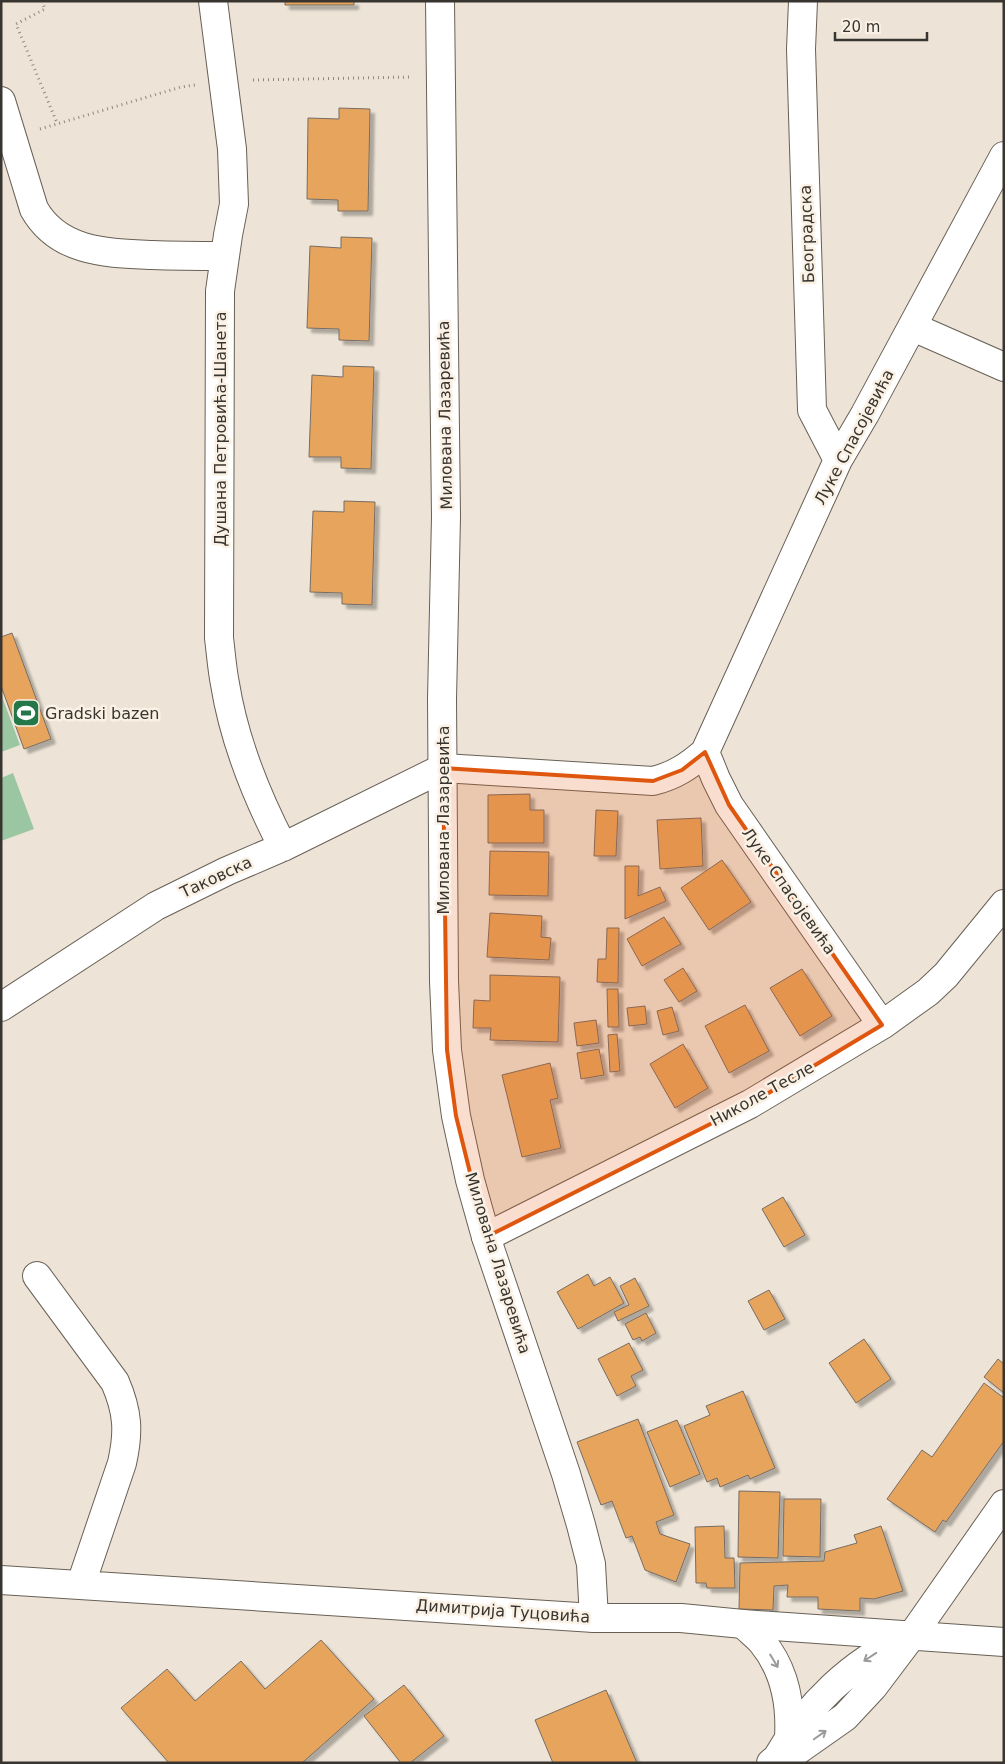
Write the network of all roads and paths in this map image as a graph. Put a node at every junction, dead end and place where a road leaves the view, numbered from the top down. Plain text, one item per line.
1 (42, 1) edge
2 (213, 1) edge
3 (440, 1) edge
4 (803, 1) edge
5 (1, 101) edge
6 (57, 124) dead end
7 (1004, 156) edge
8 (225, 256) junction
9 (912, 327) junction
10 (1004, 367) edge
11 (812, 410) junction
12 (865, 414) junction
13 (838, 460) junction
14 (705, 752) junction
15 (442, 768) junction
16 (283, 847) junction
17 (1004, 904) edge
18 (1, 1007) edge
19 (882, 1025) junction
20 (486, 1237) junction
21 (37, 1276) dead end
22 (1004, 1504) edge
23 (1, 1580) edge
24 (82, 1584) junction
25 (594, 1618) junction
26 (743, 1624) junction
27 (913, 1634) junction
28 (1004, 1642) edge
29 (779, 1752) edge

1 - 6 path
2 - 8 street, Душана Петровића-Шанета
3 - 15 street, Милована Лазаревића
4 - 11 street, Београдска
5 - 8 street
7 - 9 street, Луке Спасојевића
8 - 16 street, Душана Петровића-Шанета
9 - 10 street
9 - 12 street, Луке Спасојевића
11 - 12 street
11 - 13 street, Београдска
12 - 13 street, Луке Спасојевића
13 - 14 street, Луке Спасојевића
14 - 15 street, Луке Спасојевића
14 - 19 street, Луке Спасојевића
15 - 16 street, Таковска
15 - 20 street, Милована Лазаревића
16 - 18 street, Таковска
17 - 19 street, Николе Тесле
19 - 20 street, Николе Тесле
20 - 25 street, Милована Лазаревића
21 - 24 street
22 - 27 street
23 - 24 street, Димитрија Туцовића
24 - 25 street, Димитрија Туцовића
25 - 26 street, Димитрија Туцовића
26 - 27 street, Димитрија Туцовића
26 -> 29 street
27 - 28 street, Димитрија Туцовића
27 - 29 street

